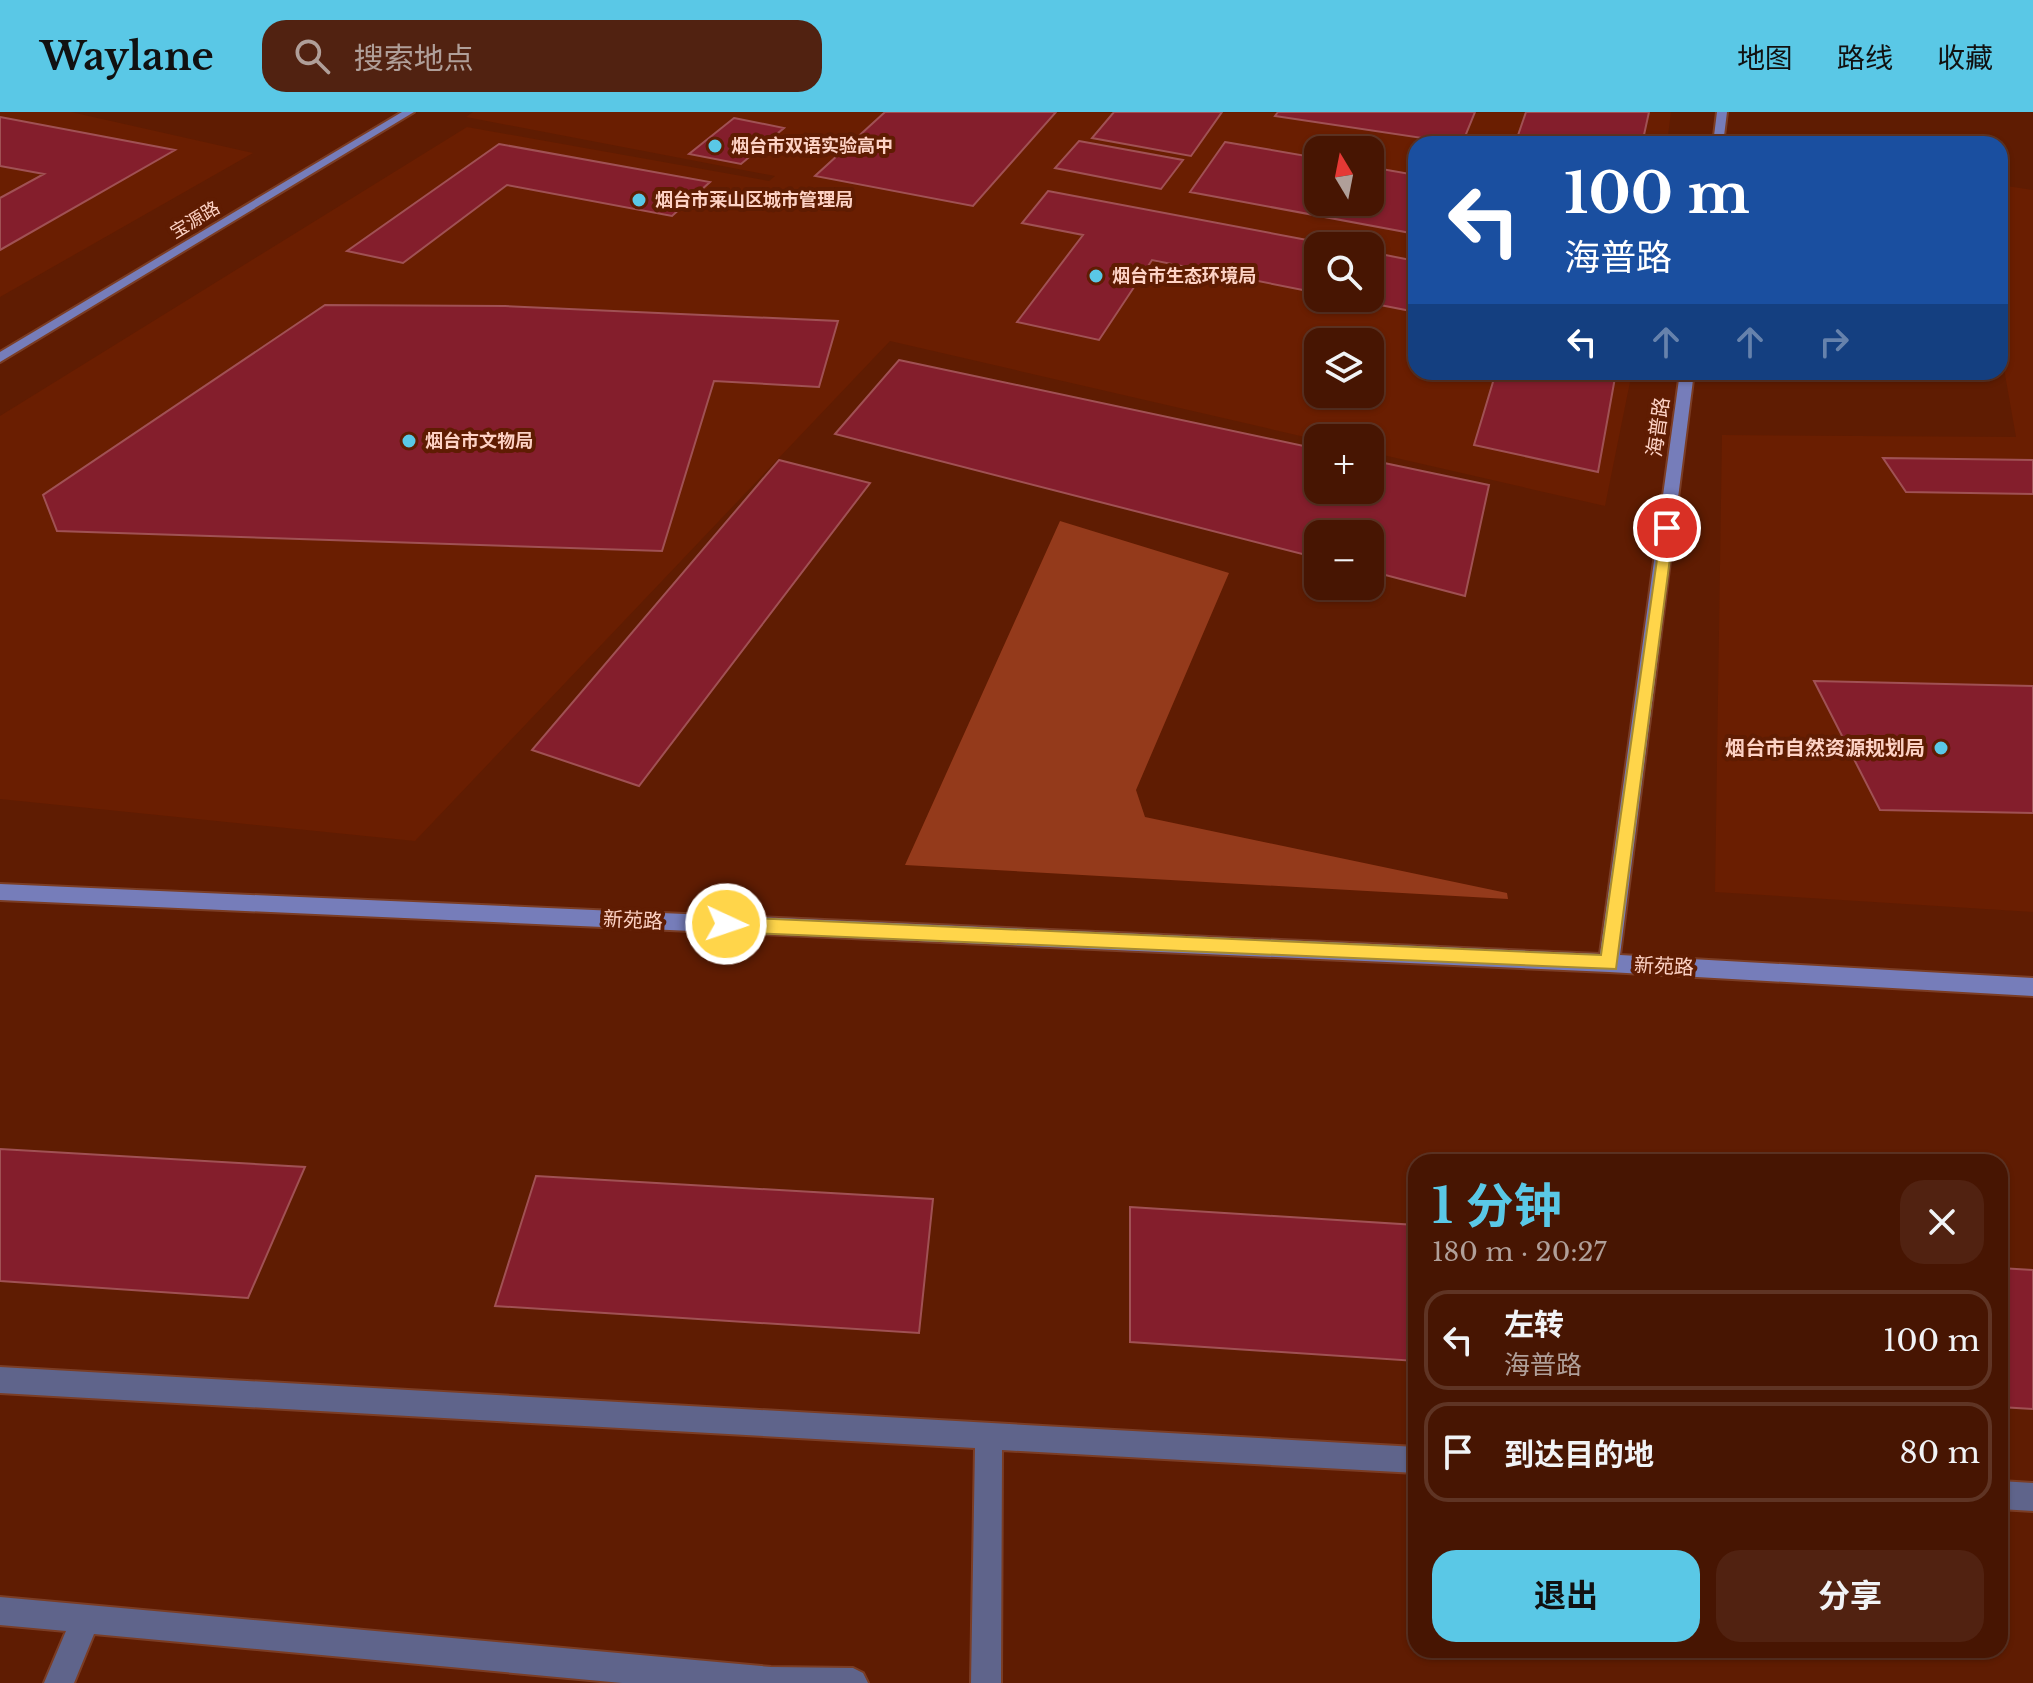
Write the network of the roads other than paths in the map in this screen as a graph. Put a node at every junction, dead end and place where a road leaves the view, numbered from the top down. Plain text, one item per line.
1 (409, 112) edge
2 (1722, 112) edge
3 (1719, 136) edge
4 (0, 358) edge
5 (1686, 380) edge
6 (0, 892) edge
7 (1609, 963) junction
8 (2033, 987) edge
9 (0, 1380) edge
10 (989, 1434) junction
11 (1408, 1460) edge
12 (2008, 1495) edge
13 (2033, 1497) edge
14 (0, 1611) edge
15 (86, 1618) junction
16 (59, 1683) edge
17 (771, 1683) edge
18 (853, 1683) edge
19 (986, 1683) edge

1 - 4 street, 宝源路
2 - 3 street
5 - 7 street, 海普路
6 - 7 street, 新苑路
7 - 8 street, 新苑路
9 - 10 street
10 - 11 street
10 - 19 street
12 - 13 street
14 - 15 street
15 - 16 street
15 - 17 street
17 - 18 street

